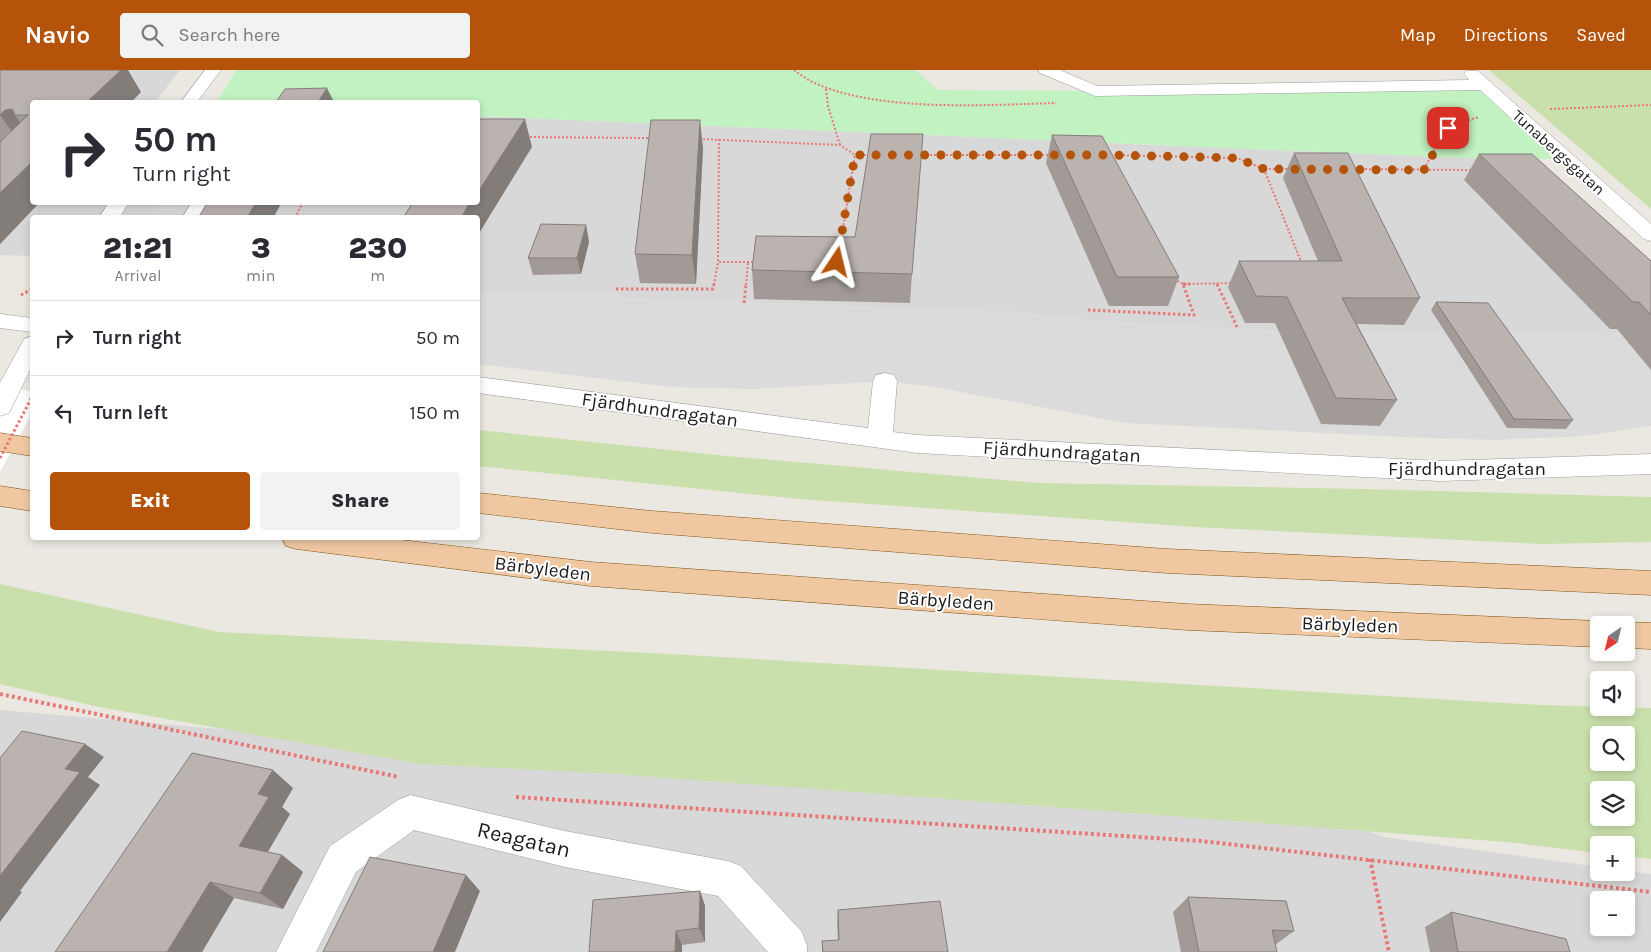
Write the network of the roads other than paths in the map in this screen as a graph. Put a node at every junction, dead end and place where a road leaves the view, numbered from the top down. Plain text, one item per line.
1 (213, 70) edge
2 (1046, 70) edge
3 (1468, 70) edge
4 (1485, 85) junction
5 (190, 100) edge
6 (1651, 235) edge
7 (0, 321) edge
8 (30, 325) edge
9 (30, 350) edge
10 (885, 381) dead end
11 (480, 385) edge
12 (14, 398) edge
13 (880, 439) junction
14 (0, 442) edge
15 (30, 447) edge
16 (1651, 464) edge
17 (0, 496) edge
18 (30, 501) edge
19 (480, 504) edge
20 (313, 540) edge
21 (1651, 583) edge
22 (1590, 634) edge
23 (1635, 635) edge
24 (1651, 636) edge
25 (295, 952) edge
26 (788, 952) edge

1 - 5 street
2 - 4 street
3 - 4 street, Tunabergsgatan
4 - 6 street, Tunabergsgatan
7 - 8 street
9 - 12 street
10 - 13 street
11 - 13 street, Fjärdhundragatan
13 - 16 street, Fjärdhundragatan
14 - 15 main road
17 - 18 main road
19 - 21 main road
20 - 22 main road, Bärbyleden
23 - 24 main road
25 - 26 street, Reagatan

